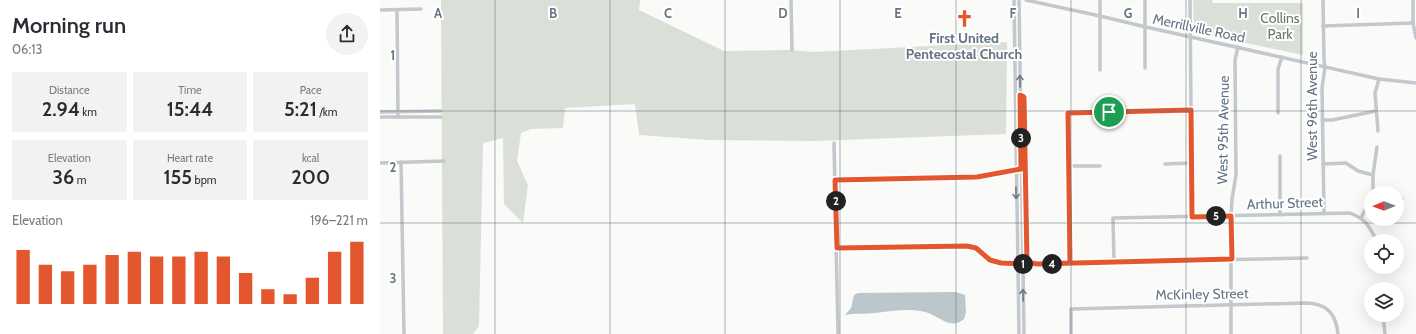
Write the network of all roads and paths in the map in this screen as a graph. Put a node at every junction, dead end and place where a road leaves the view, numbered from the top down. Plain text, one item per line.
1 (791, 0) edge
2 (1014, 0) edge
3 (1019, 0) edge
4 (1026, 0) edge
5 (1050, 0) edge
6 (1100, 0) edge
7 (1145, 0) edge
8 (1190, 0) edge
9 (1323, 0) edge
10 (1413, 0) edge
11 (1050, 5) junction
12 (380, 10) edge
13 (397, 10) junction
14 (421, 10) dead end
15 (1100, 16) junction
16 (1413, 23) junction
17 (1323, 26) junction
18 (1146, 27) junction
19 (1190, 37) junction
20 (1416, 38) edge
21 (1238, 48) junction
22 (792, 50) dead end
23 (1282, 58) junction
24 (1325, 67) junction
25 (1146, 68) dead end
26 (1100, 70) dead end
27 (1380, 79) junction
28 (1416, 84) edge
29 (1015, 95) junction
30 (1020, 95) junction
31 (1191, 110) junction
32 (441, 111) dead end
33 (1376, 111) junction
34 (380, 112) edge
35 (398, 112) junction
36 (1278, 113) dead end
37 (380, 117) edge
38 (398, 117) junction
39 (441, 117) dead end
40 (1322, 120) junction
41 (1378, 131) dead end
42 (834, 143) dead end
43 (1377, 147) dead end
44 (1280, 156) dead end
45 (401, 162) junction
46 (444, 162) dead end
47 (380, 163) edge
48 (1191, 163) junction
49 (1165, 164) dead end
50 (1323, 164) junction
51 (1069, 166) junction
52 (1100, 166) dead end
53 (1021, 169) junction
54 (1016, 170) junction
55 (1373, 176) junction
56 (835, 180) junction
57 (1374, 186) edge
58 (1364, 212) edge
59 (1324, 213) junction
60 (1280, 215) junction
61 (1231, 216) junction
62 (1192, 217) junction
63 (1361, 218) junction
64 (1373, 234) edge
65 (837, 248) junction
66 (1307, 258) dead end
67 (1232, 259) junction
68 (1027, 262) junction
69 (1070, 263) junction
70 (1114, 263) junction
71 (1017, 264) junction
72 (1023, 264) junction
73 (1037, 264) junction
74 (1231, 305) junction
75 (1384, 322) edge
76 (404, 334) edge
77 (838, 334) edge
78 (1019, 334) edge
79 (1024, 334) edge
80 (1071, 334) edge
81 (1231, 334) edge
82 (1338, 334) edge
83 (1385, 334) edge

1 - 22 street
2 - 29 street
30 -> 3 street
4 - 11 street, Merrillville Road
5 - 11 street
6 - 15 street
7 - 18 street
8 - 19 street
9 - 17 street, West 96th Avenue
10 - 16 street
11 - 15 street, Merrillville Road
12 - 13 street
13 - 14 street
13 - 35 street
15 - 18 street, Merrillville Road
15 - 26 street
16 - 17 street
16 - 20 street
17 - 24 street, West 96th Avenue
18 - 19 street, Merrillville Road
18 - 25 street
19 - 21 street, Merrillville Road
19 - 31 street
21 - 23 street, Merrillville Road
21 - 61 street, West 95th Avenue
23 - 24 street, Merrillville Road
23 - 36 street
24 - 27 street, Merrillville Road
24 - 40 street, West 96th Avenue
27 - 28 street, Merrillville Road
27 - 33 street
29 - 30 street
29 - 54 street
30 - 53 street
30 - 68 street
31 - 48 street
31 - 51 street
32 - 35 street
33 - 40 street
33 - 41 street
34 - 35 street
35 - 38 street
37 - 38 street
38 - 39 street
40 - 50 street, West 96th Avenue
42 - 56 street
43 - 55 street
44 - 60 street
45 - 46 street
45 - 47 street
45 - 76 street
48 - 49 street
48 - 62 street
50 - 55 street
50 - 59 street, West 96th Avenue
51 - 52 street
51 - 69 street
53 - 54 street
53 - 72 street
54 - 56 street
54 -> 71 street
55 - 57 street
56 - 65 street
58 - 63 street
59 - 60 street, Arthur Street
59 - 63 street, Arthur Street
60 - 61 street, Arthur Street
61 - 62 street, Arthur Street
61 - 67 street, West 95th Avenue
62 - 70 street, Arthur Street
63 - 64 street
65 - 71 street
65 - 77 street
66 - 67 street
67 - 70 street
67 - 74 street, West 95th Avenue
68 - 72 street
68 - 73 street
69 - 70 street
69 - 73 street
71 - 72 street
71 - 78 street
72 - 73 street
79 -> 72 street
74 - 80 street, McKinley Street
74 - 81 street, West 95th Avenue
74 - 82 street, McKinley Street
75 - 83 street

